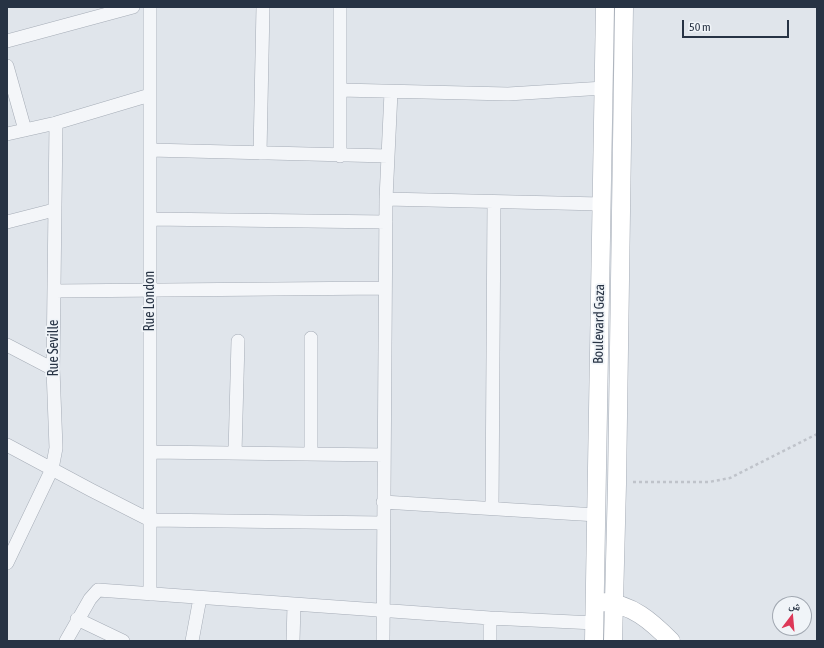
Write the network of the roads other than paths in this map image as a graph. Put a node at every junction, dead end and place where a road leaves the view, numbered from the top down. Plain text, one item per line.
1 (133, 7) edge
2 (150, 7) edge
3 (263, 7) edge
4 (340, 7) edge
5 (605, 7) edge
6 (624, 7) edge
7 (7, 41) edge
8 (7, 66) edge
9 (604, 88) junction
10 (340, 90) junction
11 (391, 92) junction
12 (150, 95) junction
13 (56, 122) junction
14 (25, 130) junction
15 (7, 134) edge
16 (150, 150) junction
17 (260, 154) junction
18 (340, 156) junction
19 (388, 156) junction
20 (386, 199) junction
21 (494, 202) junction
22 (601, 204) junction
23 (54, 210) junction
24 (150, 219) junction
25 (7, 222) edge
26 (386, 222) junction
27 (385, 288) junction
28 (150, 290) junction
29 (54, 291) junction
30 (311, 338) dead end
31 (238, 341) dead end
32 (7, 345) edge
33 (53, 369) junction
34 (7, 445) edge
35 (150, 452) junction
36 (236, 453) junction
37 (311, 454) junction
38 (384, 455) junction
39 (52, 469) junction
40 (383, 502) junction
41 (492, 508) junction
42 (596, 515) junction
43 (150, 520) junction
44 (383, 523) junction
45 (9, 555) edge
46 (150, 594) junction
47 (200, 598) junction
48 (595, 601) junction
49 (614, 602) junction
50 (294, 605) junction
51 (383, 610) junction
52 (490, 618) junction
53 (77, 619) junction
54 (595, 622) junction
55 (66, 641) edge
56 (123, 641) edge
57 (192, 641) edge
58 (293, 641) edge
59 (383, 641) edge
60 (490, 641) edge
61 (594, 641) edge
62 (604, 641) edge
63 (613, 641) edge
64 (671, 641) edge

1 - 7 street
2 - 12 street, Rue London
3 - 17 street
4 - 10 street
5 - 9 street, Boulevard Gaza
6 - 49 street, Boulevard Gaza
8 - 14 street
9 - 11 street
9 - 22 street, Boulevard Gaza
10 - 11 street
10 - 18 street
11 - 19 street
12 - 13 street
12 - 16 street, Rue London
13 - 14 street
13 - 23 street, Rue Seville
14 - 15 street
16 - 17 street
16 - 24 street, Rue London
17 - 18 street
18 - 19 street
19 - 20 street
20 - 21 street
20 - 26 street
21 - 22 street
21 - 41 street
22 - 42 street, Boulevard Gaza
23 - 25 street
23 - 29 street, Rue Seville
24 - 26 street
24 - 28 street, Rue London
26 - 27 street
27 - 28 street
27 - 38 street
28 - 29 street
28 - 35 street, Rue London
29 - 33 street, Rue Seville
30 - 37 street
31 - 36 street
32 - 33 street
33 - 39 street, Rue Seville
34 - 39 street
35 - 36 street
35 - 43 street, Rue London
36 - 37 street
37 - 38 street
38 - 40 street
39 - 43 street
39 - 45 street, Rue Seville
40 - 41 street
40 - 44 street
41 - 42 street
42 - 48 street, Boulevard Gaza
43 - 44 street
43 - 46 street, Rue London
44 - 51 street
46 - 47 street
46 - 53 street
47 - 50 street
47 - 57 street
48 - 49 street
48 - 54 street, Boulevard Gaza
49 - 63 street, Boulevard Gaza
49 - 64 street
50 - 51 street
50 - 58 street
51 - 52 street
51 - 59 street
52 - 54 street
52 - 60 street
53 - 55 street
53 - 56 street
54 - 61 street, Boulevard Gaza
61 - 62 street

